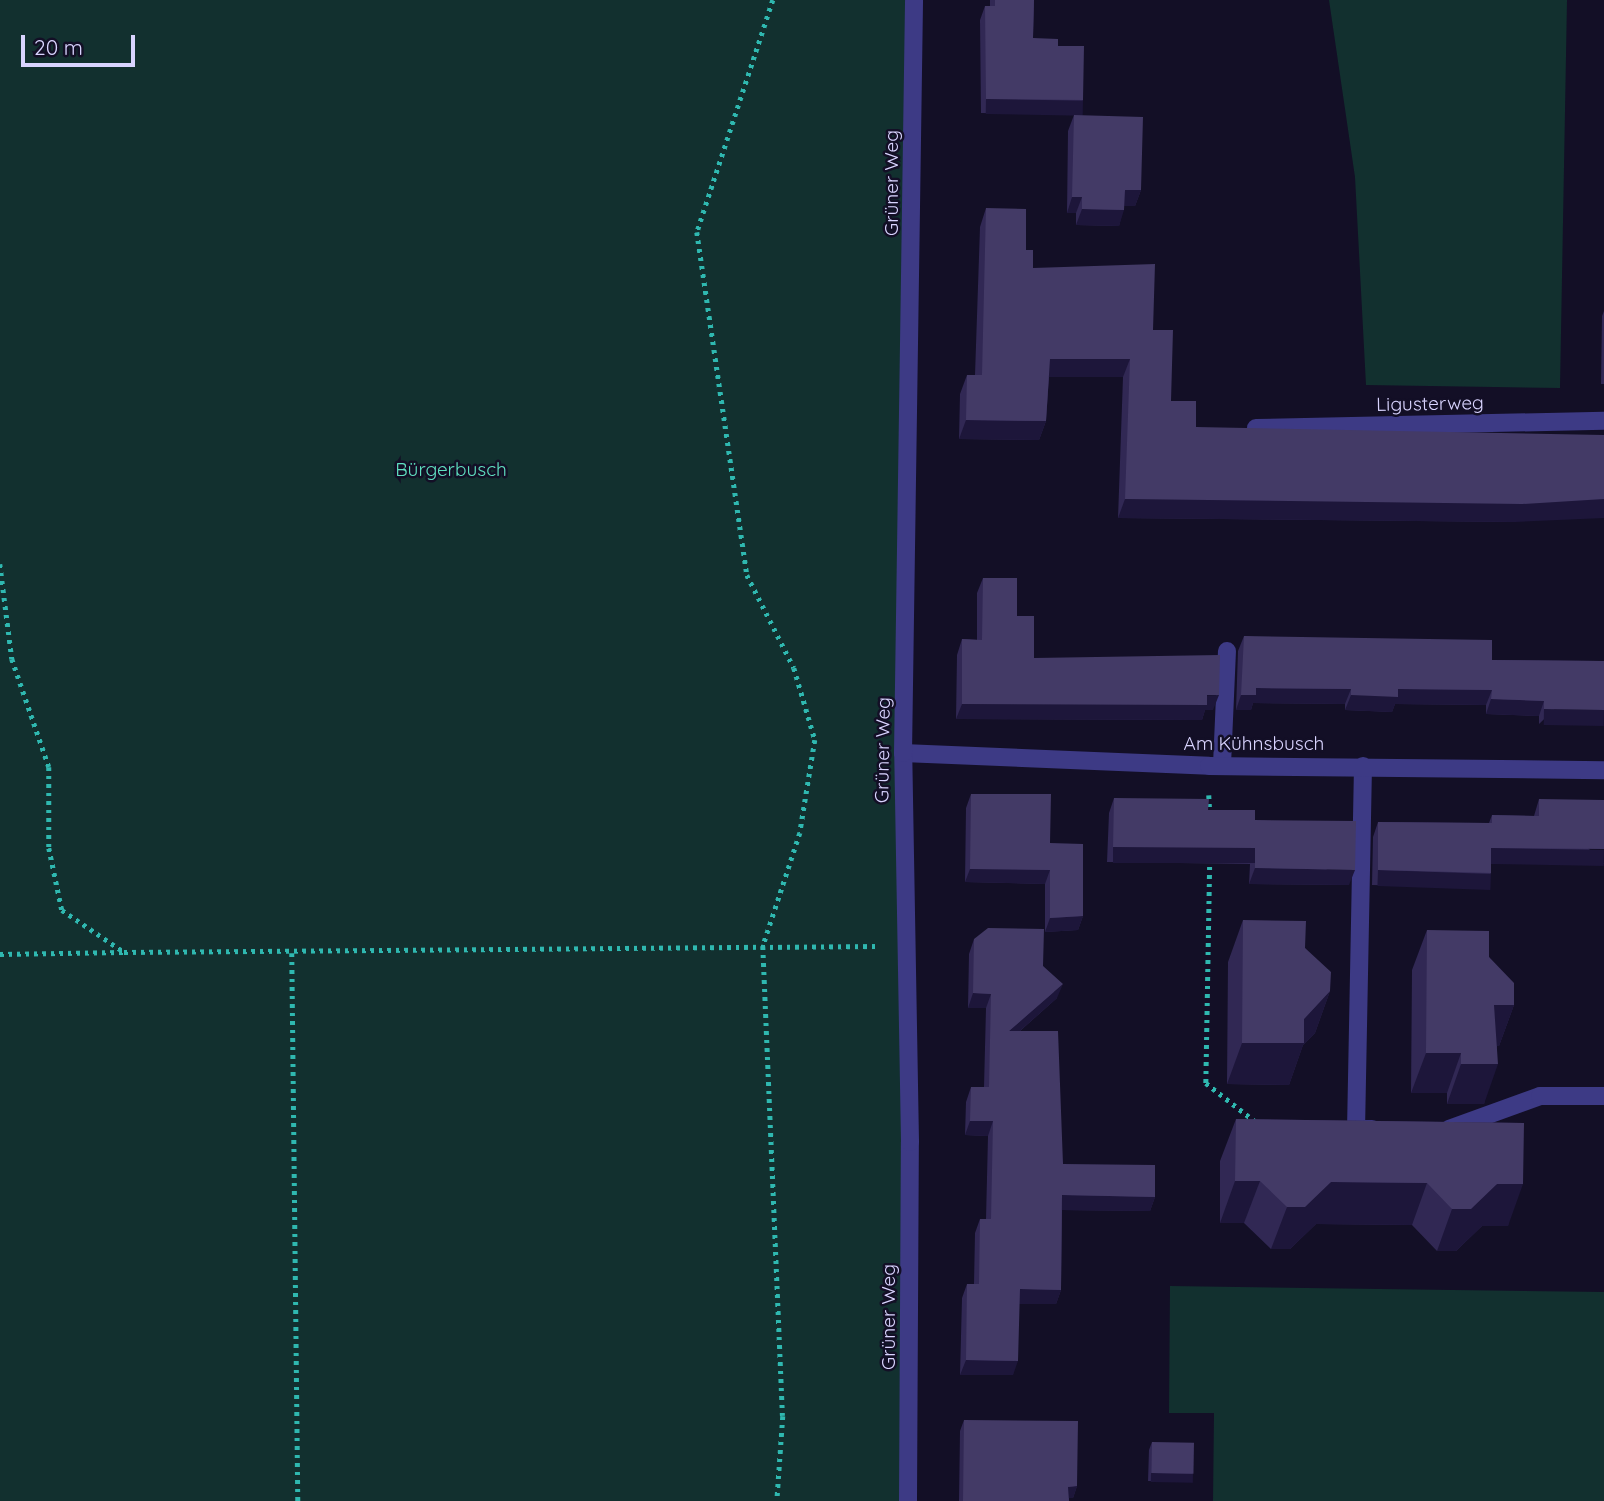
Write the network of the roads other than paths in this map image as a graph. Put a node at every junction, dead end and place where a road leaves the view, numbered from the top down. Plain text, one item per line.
1 (914, 0) edge
2 (1604, 421) edge
3 (1256, 429) edge
4 (1227, 651) dead end
5 (903, 753) junction
6 (1216, 766) junction
7 (1363, 766) junction
8 (1604, 770) edge
9 (1604, 1096) edge
10 (1397, 1129) edge
11 (1425, 1129) edge
12 (908, 1501) edge

1 - 5 street, Grüner Weg
2 - 3 street, Ligusterweg
4 - 6 street
5 - 6 street, Am Kühnsbusch
5 - 12 street, Grüner Weg
6 - 7 street, Am Kühnsbusch
7 - 8 street, Am Kühnsbusch
7 - 10 street
9 - 11 street

